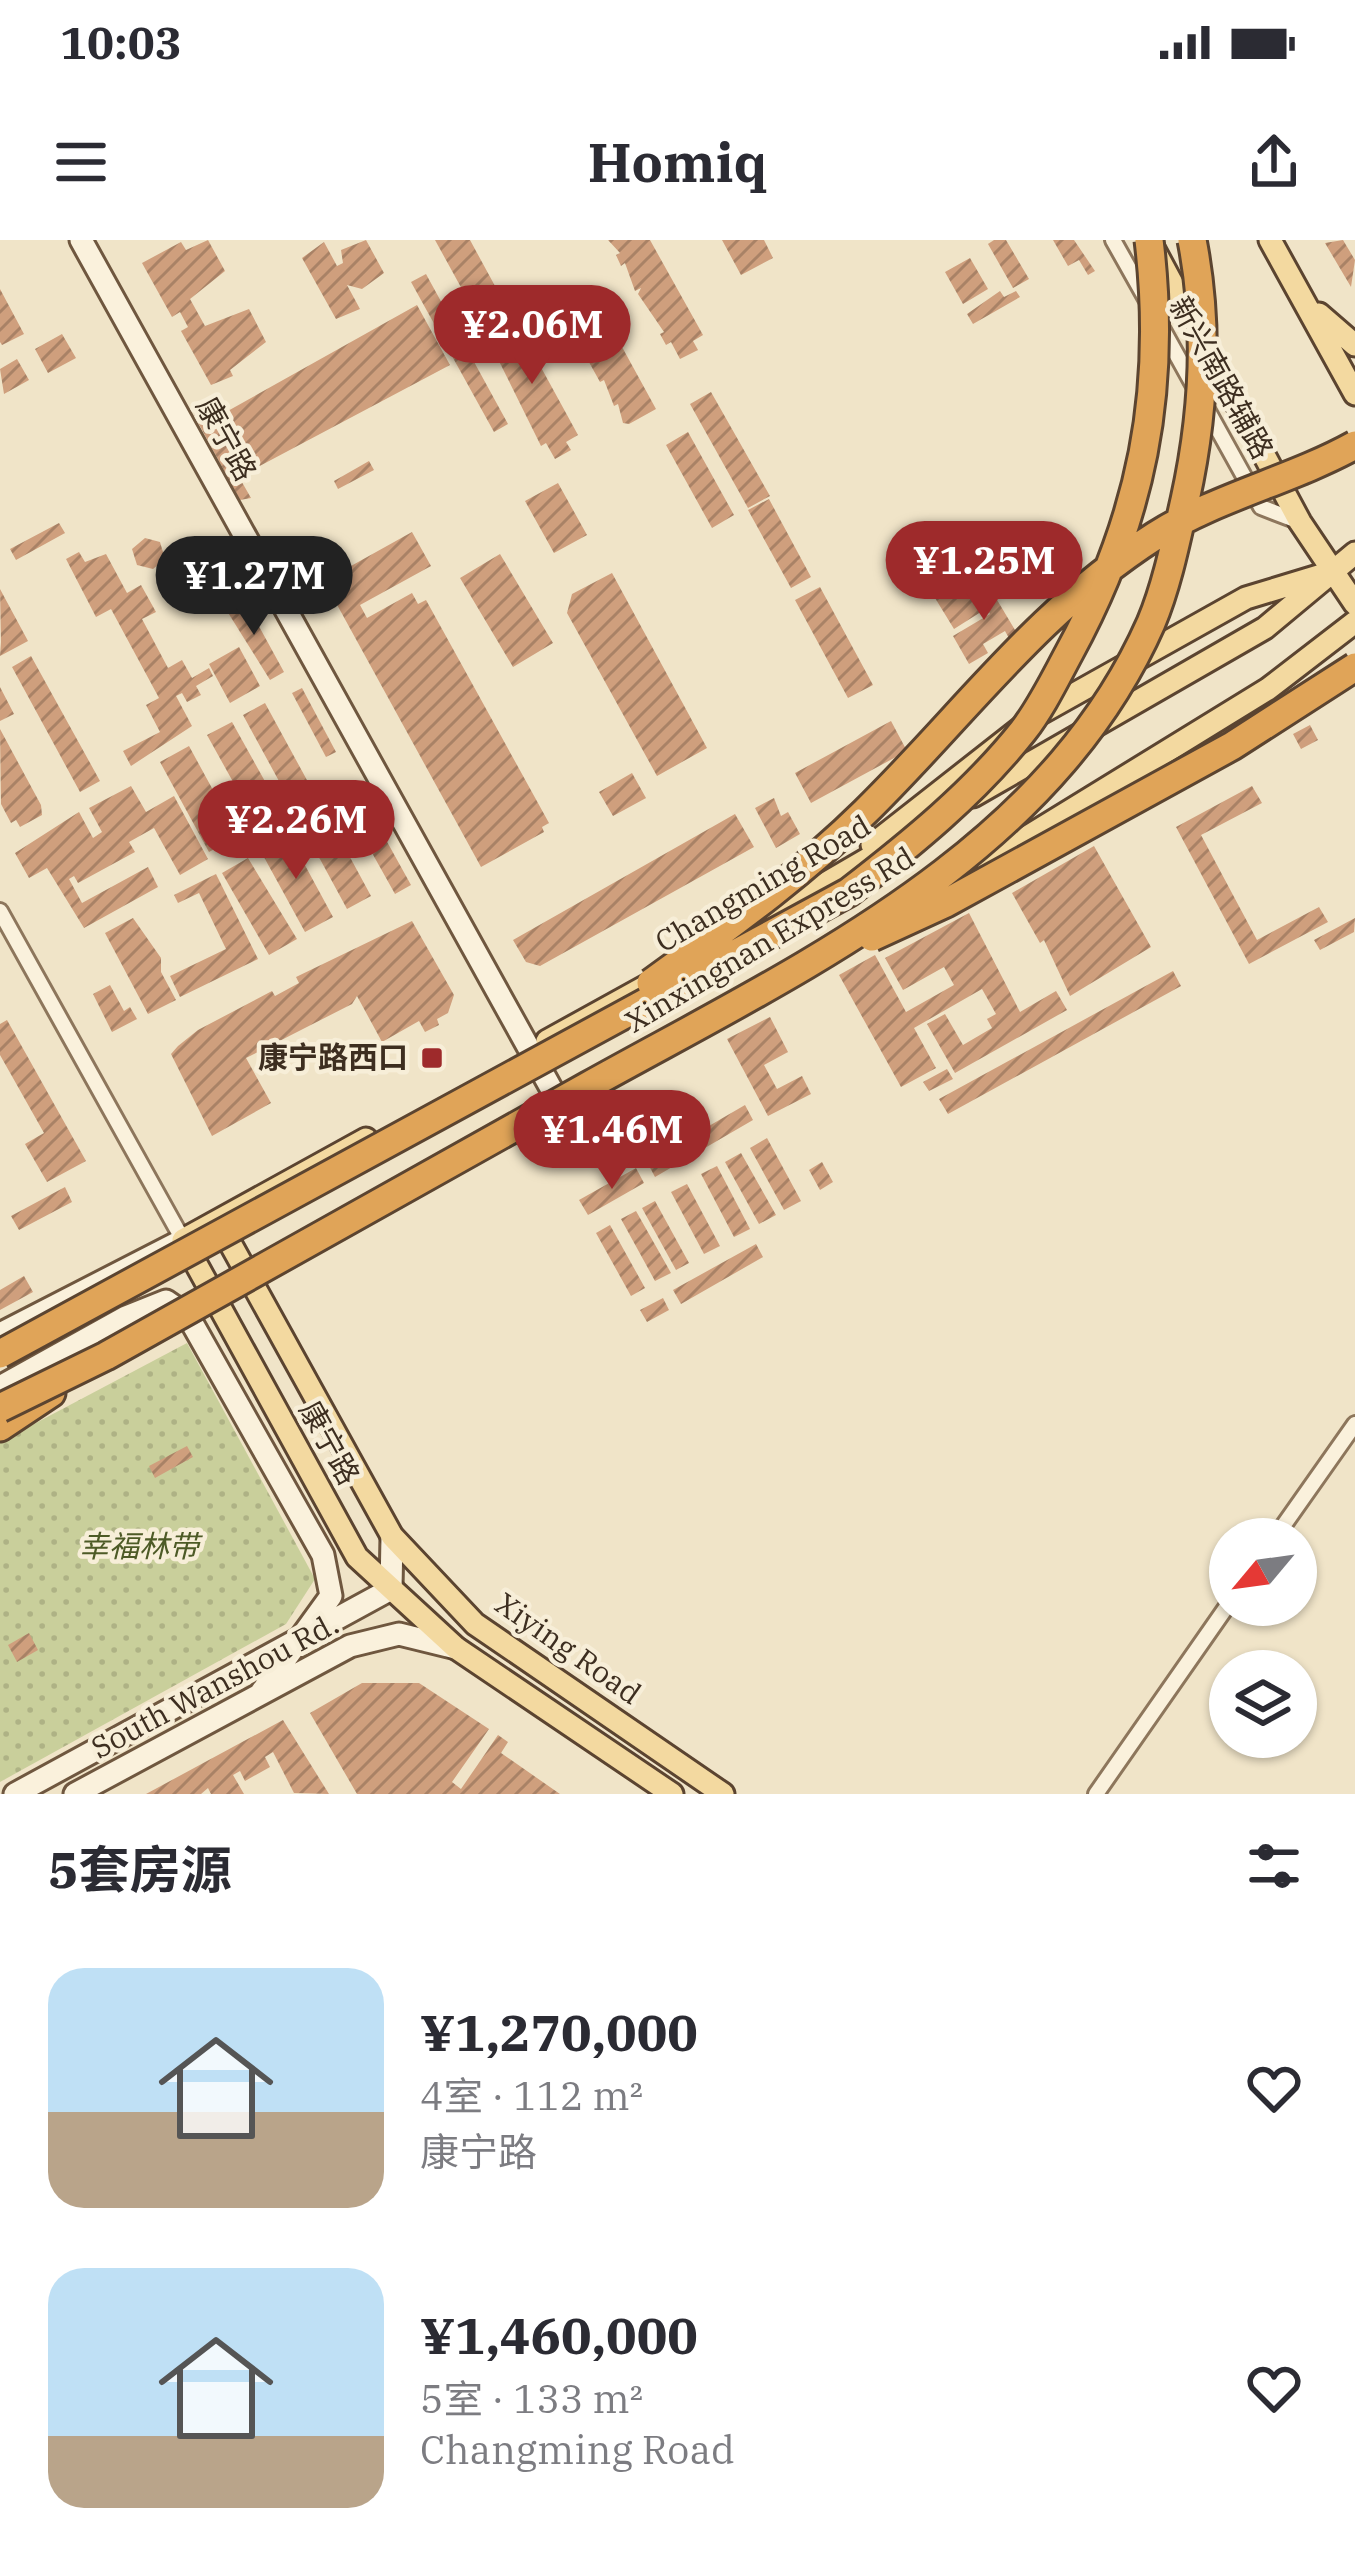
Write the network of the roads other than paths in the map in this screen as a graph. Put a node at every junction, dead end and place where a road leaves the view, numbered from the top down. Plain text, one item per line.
1 (81, 240) edge
2 (1113, 240) edge
3 (1149, 240) edge
4 (1192, 240) edge
5 (1270, 240) edge
6 (1300, 293) junction
7 (1355, 345) edge
8 (1355, 394) edge
9 (1355, 445) edge
10 (1300, 522) junction
11 (1355, 553) edge
12 (1333, 572) junction
13 (1355, 604) edge
14 (1355, 622) edge
15 (1355, 667) edge
16 (816, 891) junction
17 (0, 911) edge
18 (765, 987) junction
19 (578, 1036) junction
20 (531, 1050) junction
21 (562, 1108) junction
22 (218, 1220) junction
23 (183, 1240) junction
24 (254, 1283) junction
25 (219, 1303) junction
26 (126, 1317) junction
27 (0, 1334) edge
28 (0, 1352) edge
29 (106, 1356) junction
30 (0, 1387) edge
31 (0, 1408) edge
32 (1355, 1424) edge
33 (0, 1427) edge
34 (1289, 1518) edge
35 (392, 1536) junction
36 (392, 1589) junction
37 (1213, 1626) edge
38 (298, 1640) junction
39 (456, 1648) junction
40 (260, 1694) junction
41 (15, 1794) edge
42 (75, 1794) edge
43 (671, 1794) edge
44 (723, 1794) edge
45 (1096, 1794) edge

1 - 20 main road, 康宁路
2 - 10 street, 新兴南路辅路
3 - 10 main road
3 - 19 highway, Xinxingnan Express Rd, bridge
4 - 18 highway, Xinxingnan Express Rd, bridge
5 - 6 main road
6 - 7 main road
6 - 8 main road
9 - 19 highway, bridge
10 - 12 main road
11 - 12 main road, Changming Road
12 - 13 main road
12 - 16 main road, Changming Road
12 - 16 main road
14 - 21 main road
15 - 18 highway, bridge
16 - 20 main road, Changming Road
17 - 23 street
18 - 29 highway, Xinxingnan Express Rd, bridge
19 - 28 highway, Xinxingnan Express Rd, bridge
20 - 21 main road, 康宁路
20 - 22 main road, Changming Road
21 - 24 main road
22 - 23 main road, Changming Road
22 - 24 main road, Xiying Road
23 - 25 main road, 康宁路
23 - 26 main road
23 - 27 main road
24 - 25 main road
24 - 35 main road, Xiying Road
25 - 36 main road, 康宁路
26 - 30 main road
26 - 38 main road
29 - 31 highway, Xinxingnan Express Rd, bridge
29 - 33 highway, bridge
32 - 34 street
35 - 36 main road
35 - 44 main road, Xiying Road
36 - 38 main road
36 - 39 main road, 康宁路
37 - 45 street
38 - 40 main road
38 - 41 main road
39 - 40 main road, South Wanshou Rd.
39 - 43 main road, Xiying Road
40 - 42 main road, South Wanshou Rd.

